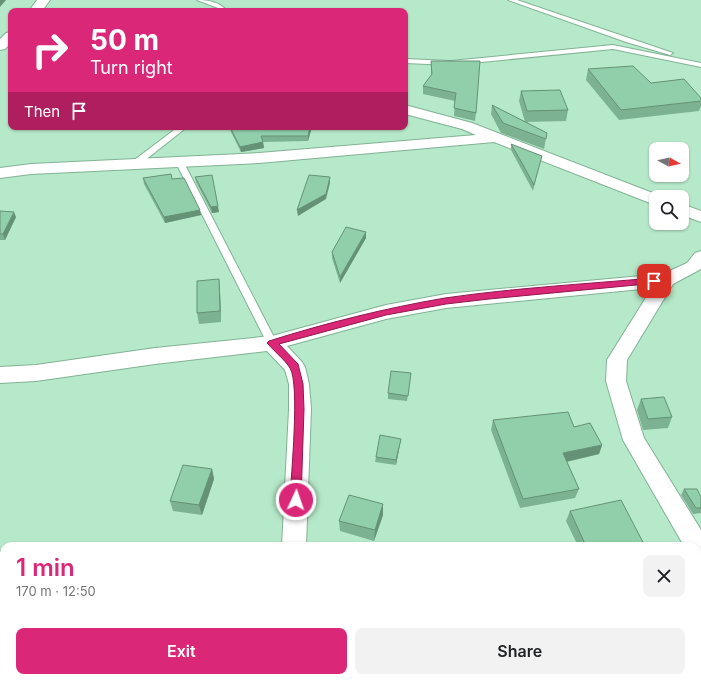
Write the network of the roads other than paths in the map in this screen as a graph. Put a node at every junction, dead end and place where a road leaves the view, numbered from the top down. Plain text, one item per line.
1 (44, 0) edge
2 (200, 0) edge
3 (511, 0) edge
4 (37, 8) edge
5 (221, 8) edge
6 (8, 39) edge
7 (0, 46) edge
8 (408, 61) edge
9 (701, 64) edge
10 (408, 111) edge
11 (179, 130) edge
12 (497, 137) junction
13 (136, 163) junction
14 (180, 163) junction
15 (0, 173) edge
16 (649, 196) edge
17 (689, 212) edge
18 (701, 217) edge
19 (701, 257) edge
20 (666, 280) junction
21 (272, 343) junction
22 (0, 376) edge
23 (294, 542) edge
24 (695, 542) edge

1 - 4 street
2 - 5 lane
3 - 9 lane
6 - 7 street
8 - 9 lane
10 - 12 street
11 - 13 lane
12 - 14 street
12 - 16 street
13 - 14 street
13 - 15 street
14 - 21 lane
17 - 18 street
19 - 20 street
20 - 21 street
20 - 24 street
21 - 22 street
21 - 23 street

